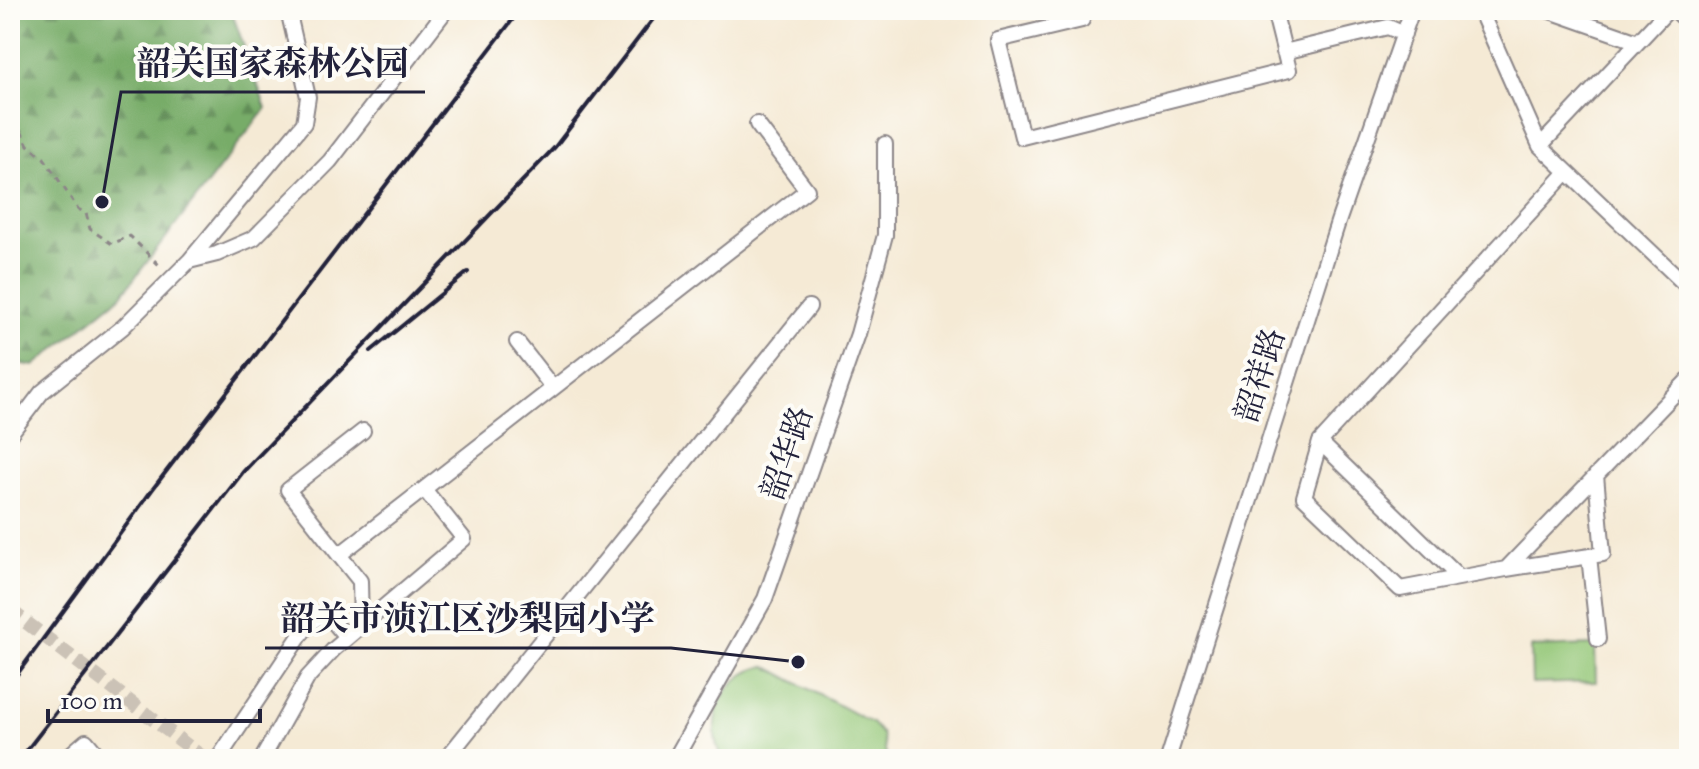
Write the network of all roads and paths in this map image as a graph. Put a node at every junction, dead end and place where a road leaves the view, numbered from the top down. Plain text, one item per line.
1 (288, 10) edge
2 (446, 10) edge
3 (1274, 10) edge
4 (1412, 10) edge
5 (1480, 10) edge
6 (1547, 10) edge
7 (1668, 10) edge
8 (1675, 10) edge
9 (1082, 20) dead end
10 (1689, 23) edge
11 (1404, 34) junction
12 (1638, 42) junction
13 (1284, 52) junction
14 (10, 109) edge
15 (757, 124) dead end
16 (885, 144) dead end
17 (1540, 146) junction
18 (1567, 172) junction
19 (189, 261) junction
20 (171, 275) junction
21 (1689, 288) edge
22 (809, 307) dead end
23 (517, 342) dead end
24 (1689, 379) edge
25 (553, 388) junction
26 (363, 431) dead end
27 (10, 434) edge
28 (1320, 442) junction
29 (1596, 475) junction
30 (424, 489) junction
31 (339, 555) junction
32 (1589, 556) junction
33 (1506, 569) junction
34 (1459, 577) junction
35 (361, 626) junction
36 (347, 638) junction
37 (1598, 639) dead end
38 (65, 759) edge
39 (101, 759) edge
40 (218, 759) edge
41 (262, 759) edge
42 (446, 759) edge
43 (675, 759) edge
44 (1168, 759) edge

1 - 19 street
2 - 19 street
3 - 13 street
4 - 11 street, 韶祥路
5 - 17 street
6 - 12 street
7 - 12 street
8 - 10 street
9 - 13 street
11 - 13 street
11 - 44 street, 韶祥路
12 - 17 street
14 - 20 path
15 - 25 street
16 - 43 street, 韶华路
17 - 18 street
18 - 21 street
18 - 28 street
19 - 20 street
20 - 27 street
22 - 42 street
23 - 25 street
24 - 29 street
25 - 30 street
26 - 31 street
28 - 34 street
28 - 34 street
29 - 32 street
29 - 33 street
30 - 31 street
30 - 35 street
31 - 35 street
32 - 33 street
32 - 37 street
33 - 34 street
35 - 36 street
36 - 40 street
36 - 41 street
38 - 39 street

